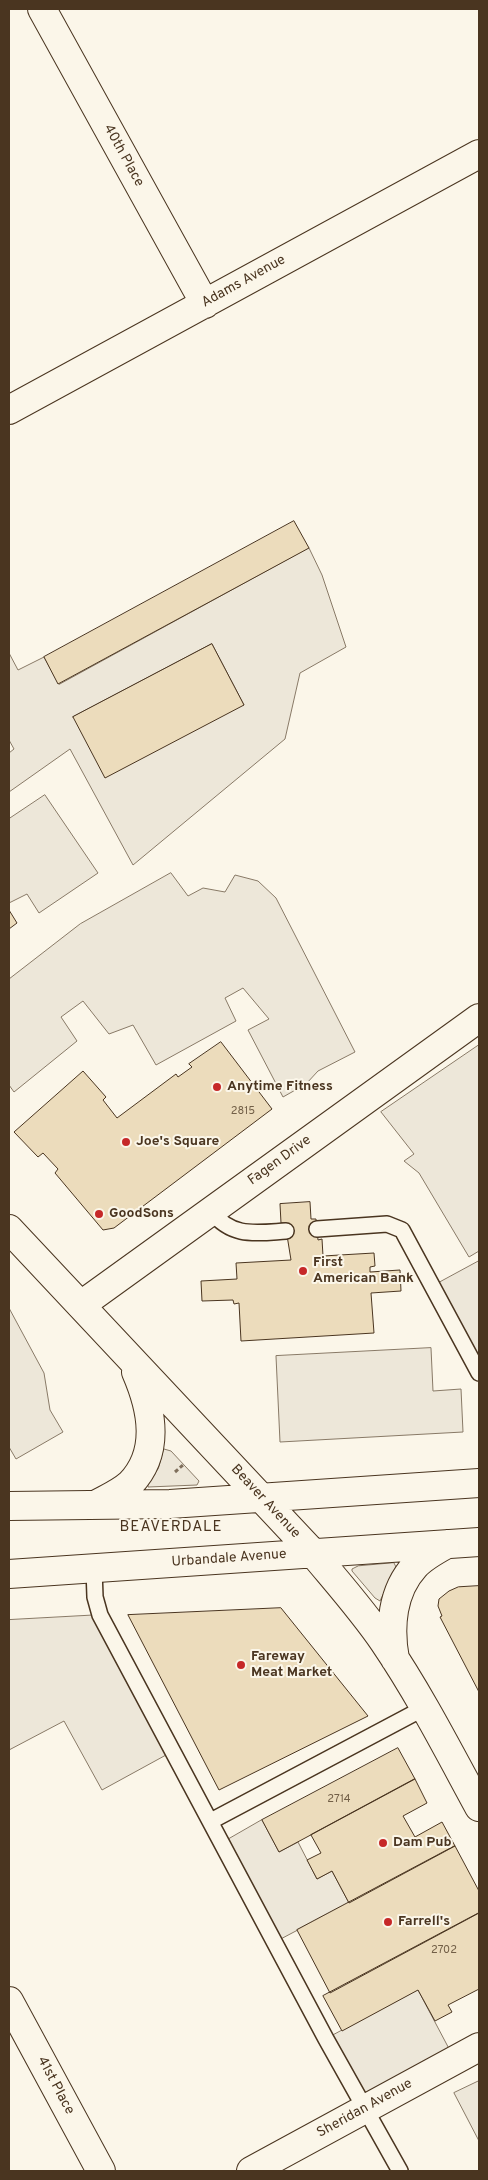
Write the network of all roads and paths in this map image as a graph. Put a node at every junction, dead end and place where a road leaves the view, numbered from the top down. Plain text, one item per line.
1 (42, 9) edge
2 (479, 154) edge
3 (205, 304) junction
4 (9, 410) edge
5 (479, 1018) edge
6 (211, 1211) junction
7 (9, 1229) edge
8 (317, 1229) dead end
9 (286, 1232) dead end
10 (81, 1305) junction
11 (130, 1357) junction
12 (479, 1373) edge
13 (479, 1483) edge
14 (261, 1499) junction
15 (96, 1505) junction
16 (9, 1506) edge
17 (479, 1542) edge
18 (448, 1543) junction
19 (313, 1553) junction
20 (94, 1569) junction
21 (9, 1574) edge
22 (395, 1660) junction
23 (424, 1708) junction
24 (479, 1808) edge
25 (211, 1821) junction
26 (9, 2002) edge
27 (479, 2047) edge
28 (366, 2108) junction
29 (101, 2171) edge
30 (251, 2171) edge
31 (400, 2171) edge

1 - 3 street, 40th Place
2 - 3 street, Adams Avenue
3 - 4 street, Adams Avenue
5 - 6 street, Fagen Drive
6 - 9 lane
6 - 10 street, Fagen Drive
7 - 10 street, Beaver Avenue
8 - 12 lane
10 - 11 street, Beaver Avenue
11 - 14 street, Beaver Avenue
11 - 15 street
13 - 14 street
14 - 15 street
14 - 19 street, Beaver Avenue
15 - 16 street
17 - 18 street, Urbandale Avenue
18 - 19 street, Urbandale Avenue
18 - 22 street
19 - 20 street, Urbandale Avenue
19 - 22 street, Beaver Avenue
20 - 21 street, Urbandale Avenue
20 - 25 lane
22 - 23 street, Beaver Avenue
23 - 24 street, Beaver Avenue
23 - 25 lane
25 - 28 lane
26 - 29 street, 41st Place
27 - 28 street, Sheridan Avenue
28 - 30 street, Sheridan Avenue
28 - 31 lane

